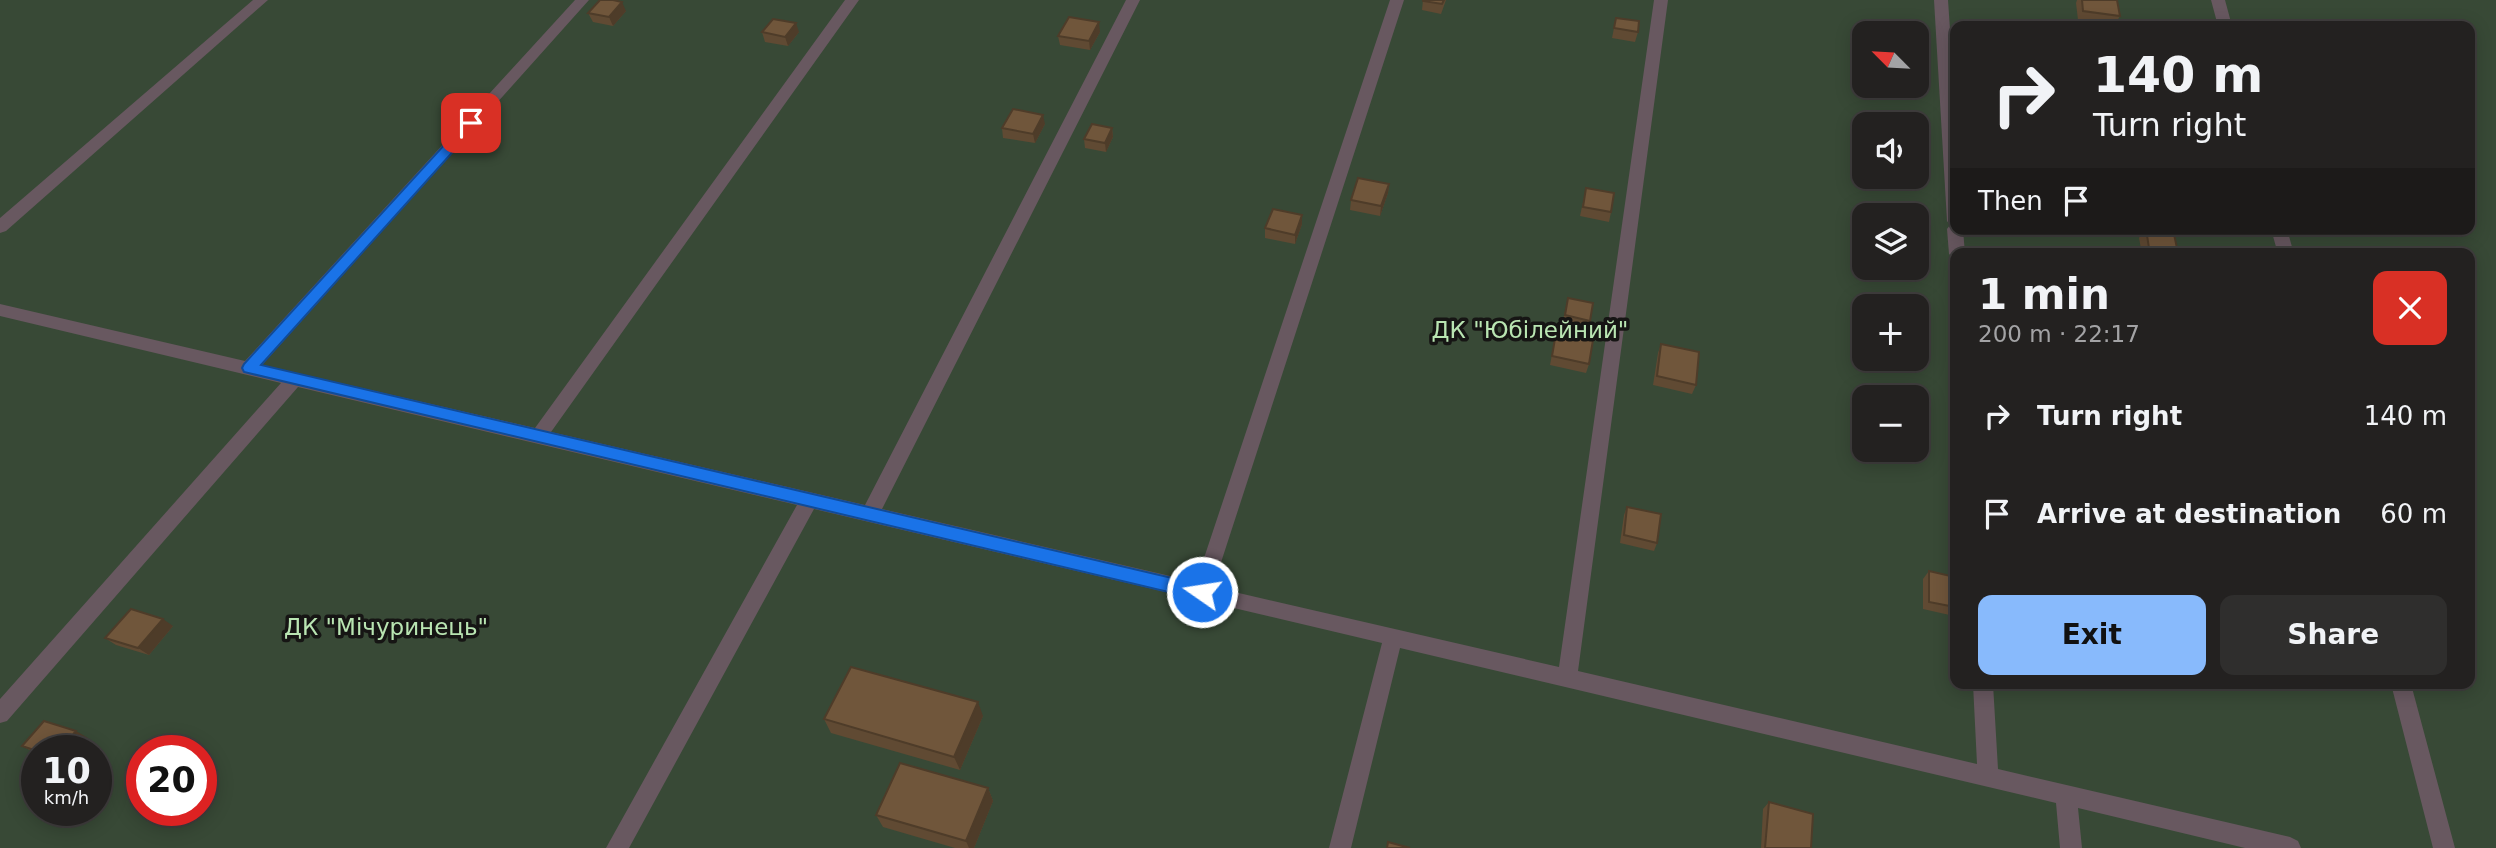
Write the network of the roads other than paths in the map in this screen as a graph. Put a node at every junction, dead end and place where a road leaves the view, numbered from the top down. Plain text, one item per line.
1 (261, 0) edge
2 (582, 0) edge
3 (852, 0) edge
4 (1133, 0) edge
5 (1396, 0) edge
6 (1661, 0) edge
7 (1941, 0) edge
8 (2218, 0) edge
9 (2224, 21) edge
10 (1950, 142) edge
11 (0, 227) edge
12 (0, 310) edge
13 (249, 368) junction
14 (294, 379) junction
15 (539, 436) junction
16 (809, 500) junction
17 (870, 514) junction
18 (1202, 592) junction
19 (1393, 637) junction
20 (1567, 678) junction
21 (1983, 689) edge
22 (2402, 689) edge
23 (0, 714) edge
24 (1988, 777) junction
25 (2066, 796) junction
26 (617, 848) edge
27 (1340, 848) edge
28 (2071, 848) edge
29 (2290, 848) edge
30 (2444, 848) edge

1 - 11 lane
2 - 13 lane
3 - 15 lane
4 - 17 lane
5 - 18 lane
6 - 20 lane
7 - 10 lane
8 - 9 lane
12 - 13 lane
13 - 14 lane
14 - 15 lane
14 - 23 lane
15 - 16 lane
16 - 17 lane
16 - 26 lane
17 - 18 lane
18 - 19 lane
19 - 20 lane
19 - 27 lane
20 - 24 lane
21 - 24 lane
22 - 30 lane
24 - 25 lane
25 - 28 lane
25 - 29 lane

